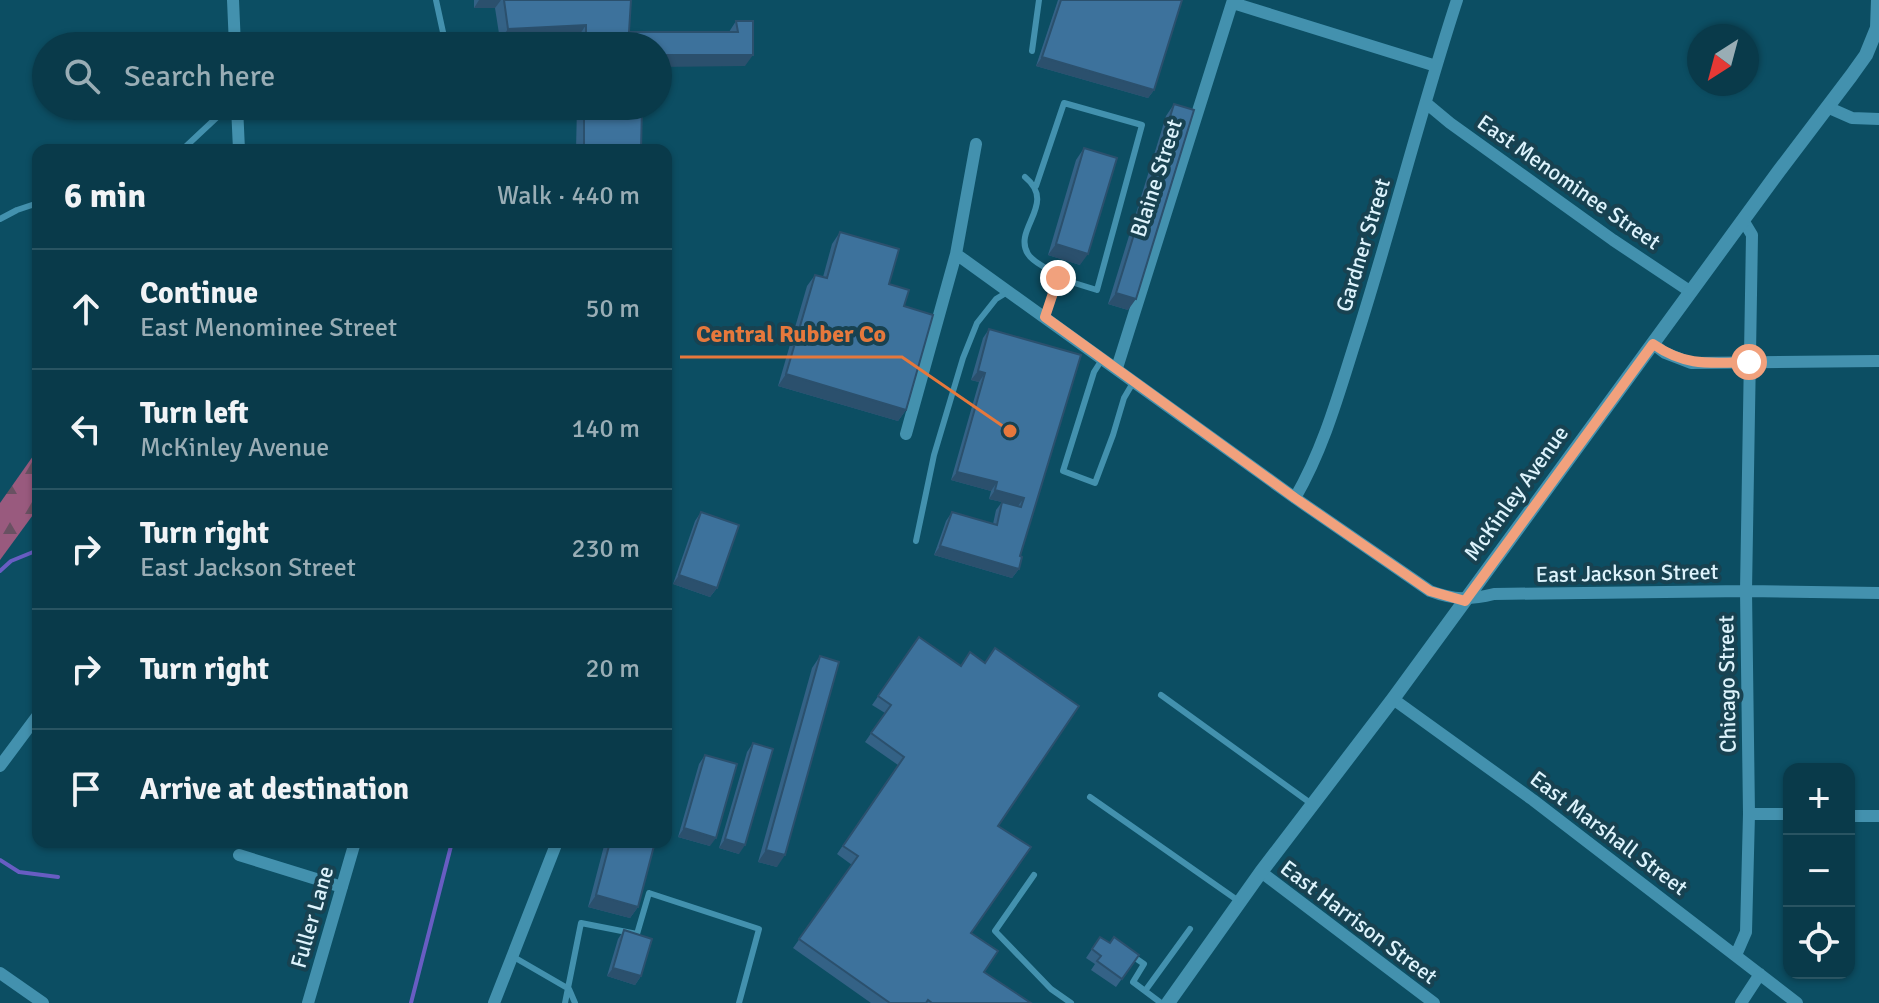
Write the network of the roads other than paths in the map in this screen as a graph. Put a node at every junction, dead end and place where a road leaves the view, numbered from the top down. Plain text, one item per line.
1 (233, 0) edge
2 (436, 0) edge
3 (1039, 0) edge
4 (1457, 0) edge
5 (1878, 0) edge
6 (1233, 2) edge
7 (234, 32) edge
8 (443, 32) edge
9 (1032, 51) dead end
10 (1436, 66) junction
11 (1426, 103) junction
12 (1827, 107) junction
13 (1879, 119) edge
14 (214, 120) edge
15 (238, 120) edge
16 (188, 144) edge
17 (239, 144) edge
18 (976, 144) dead end
19 (1025, 177) dead end
20 (1036, 186) junction
21 (32, 205) edge
22 (0, 219) edge
23 (1743, 220) junction
24 (956, 254) junction
25 (1058, 278) junction
26 (1009, 291) junction
27 (1691, 292) junction
28 (1045, 317) junction
29 (1653, 344) junction
30 (1103, 358) junction
31 (1879, 361) edge
32 (1749, 362) junction
33 (1117, 368) junction
34 (1134, 381) junction
35 (906, 434) dead end
36 (1295, 498) junction
37 (916, 541) dead end
38 (1746, 591) junction
39 (1879, 593) edge
40 (1465, 601) junction
41 (1161, 695) dead end
42 (1393, 699) junction
43 (32, 723) edge
44 (0, 766) edge
45 (1090, 797) dead end
46 (1313, 805) junction
47 (1749, 814) junction
48 (1783, 814) edge
49 (1855, 816) edge
50 (1879, 816) edge
51 (353, 848) edge
52 (555, 848) edge
53 (239, 855) dead end
54 (1261, 872) junction
55 (1034, 875) dead end
56 (342, 887) junction
57 (1240, 902) junction
58 (1190, 929) dead end
59 (1124, 949) edge
60 (1736, 955) junction
61 (512, 956) junction
62 (0, 973) edge
63 (1760, 974) junction
64 (569, 989) junction
65 (1145, 991) junction
66 (43, 1003) edge
67 (308, 1003) edge
68 (494, 1003) edge
69 (565, 1003) edge
70 (575, 1003) edge
71 (739, 1003) edge
72 (1071, 1003) edge
73 (1161, 1003) edge
74 (1168, 1003) edge
75 (1434, 1003) edge
76 (1741, 1003) edge
77 (1797, 1003) edge

1 - 7 street
2 - 8 lane
3 - 9 lane
4 - 10 street, Gardner Street
5 - 12 street, McKinley Avenue
6 - 10 street
6 - 33 street, Blaine Street
10 - 11 street, Gardner Street
11 - 27 street, East Menominee Street
11 - 36 street, Gardner Street
12 - 13 street
12 - 23 street, McKinley Avenue
14 - 16 lane
15 - 17 street
18 - 24 street
19 - 20 lane
20 - 25 lane
20 - 25 lane
21 - 22 lane
23 - 27 street, McKinley Avenue
23 - 32 street, Chicago Street
24 - 26 street, East Jackson Street
24 - 35 street
25 - 28 lane
26 - 28 street, East Jackson Street
26 - 37 lane
27 - 29 street, McKinley Avenue
28 - 30 street, East Jackson Street
29 - 32 street
29 - 40 street, McKinley Avenue
30 - 33 street, East Jackson Street
30 - 34 lane
31 - 32 street
32 - 38 street, Chicago Street
33 - 34 street, East Jackson Street
34 - 36 street, East Jackson Street
36 - 40 street, East Jackson Street
38 - 39 street, East Jackson Street
38 - 40 street, East Jackson Street
38 - 47 street, Chicago Street
40 - 42 street, McKinley Avenue
41 - 46 lane
42 - 46 street, McKinley Avenue
42 - 60 street, East Marshall Street
43 - 44 street
45 - 57 lane
46 - 54 street, McKinley Avenue
47 - 48 street
47 - 60 street, Chicago Street
49 - 50 street
51 - 56 street, Fuller Lane
52 - 61 street
53 - 56 street
54 - 57 street, McKinley Avenue
54 - 75 street, East Harrison Street
55 - 72 lane
56 - 67 street, Fuller Lane
57 - 74 street, McKinley Avenue
58 - 65 lane
59 - 65 lane
60 - 63 street, East Marshall Street
61 - 64 lane
61 - 68 street
62 - 66 street
63 - 76 street
63 - 77 street, East Marshall Street
64 - 69 lane
64 - 70 lane
64 - 71 lane
65 - 73 lane

